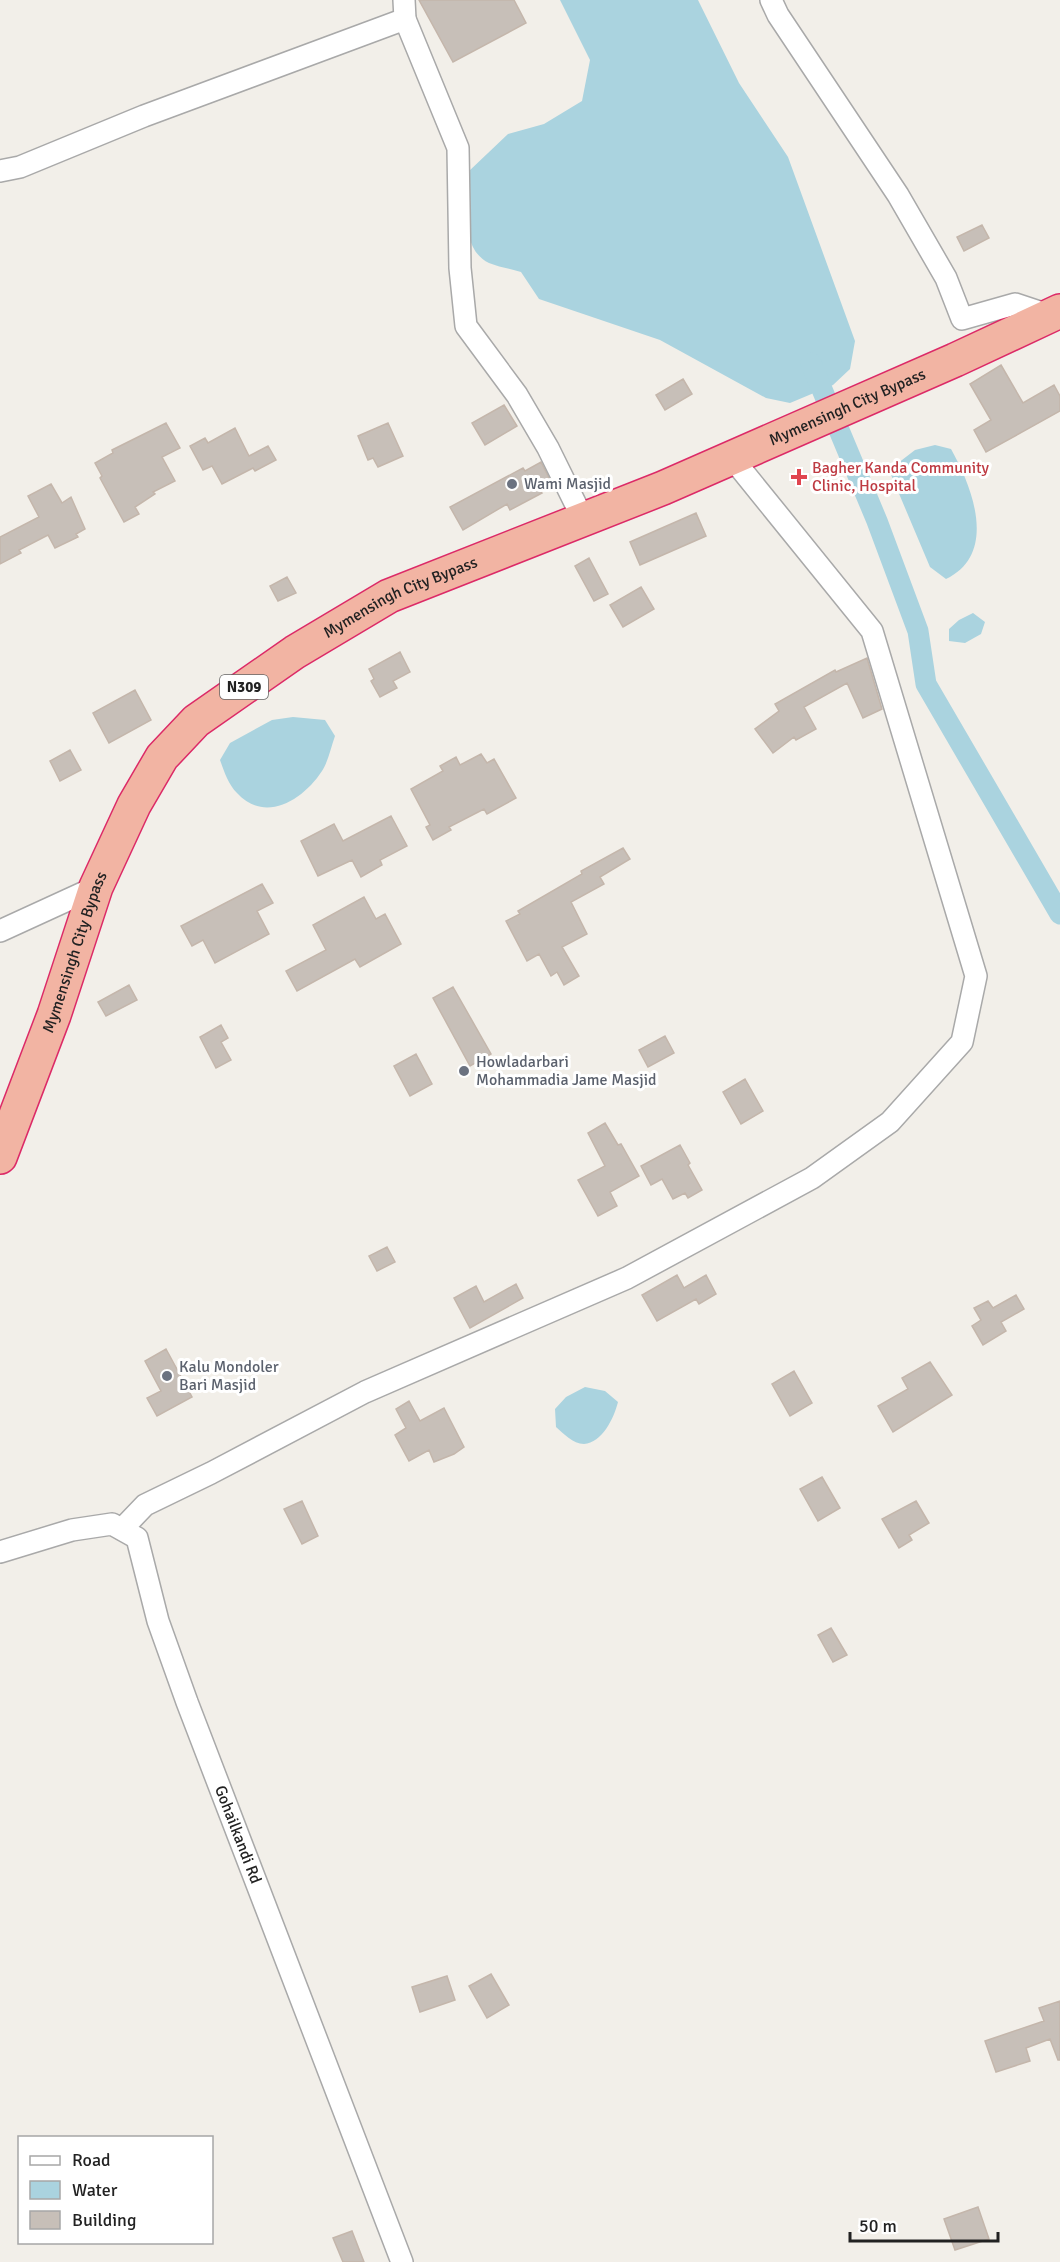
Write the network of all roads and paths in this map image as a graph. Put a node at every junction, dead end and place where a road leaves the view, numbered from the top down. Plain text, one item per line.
1 (771, 0) edge
2 (405, 9) edge
3 (0, 171) edge
4 (1056, 313) edge
5 (732, 458) junction
6 (584, 519) junction
7 (96, 887) junction
8 (0, 931) edge
9 (0, 1157) edge
10 (122, 1529) junction
11 (0, 1552) edge
12 (402, 2262) edge

1 - 4 street
2 - 3 street
2 - 6 street
4 - 5 highway, Mymensingh City Bypass
5 - 6 highway, Mymensingh City Bypass / N309
5 - 10 street
6 - 7 highway, Mymensingh City Bypass / N309
7 - 8 street
7 - 9 highway, Mymensingh City Bypass / N309
10 - 11 street
10 - 12 street, Gohailkandi Rd

